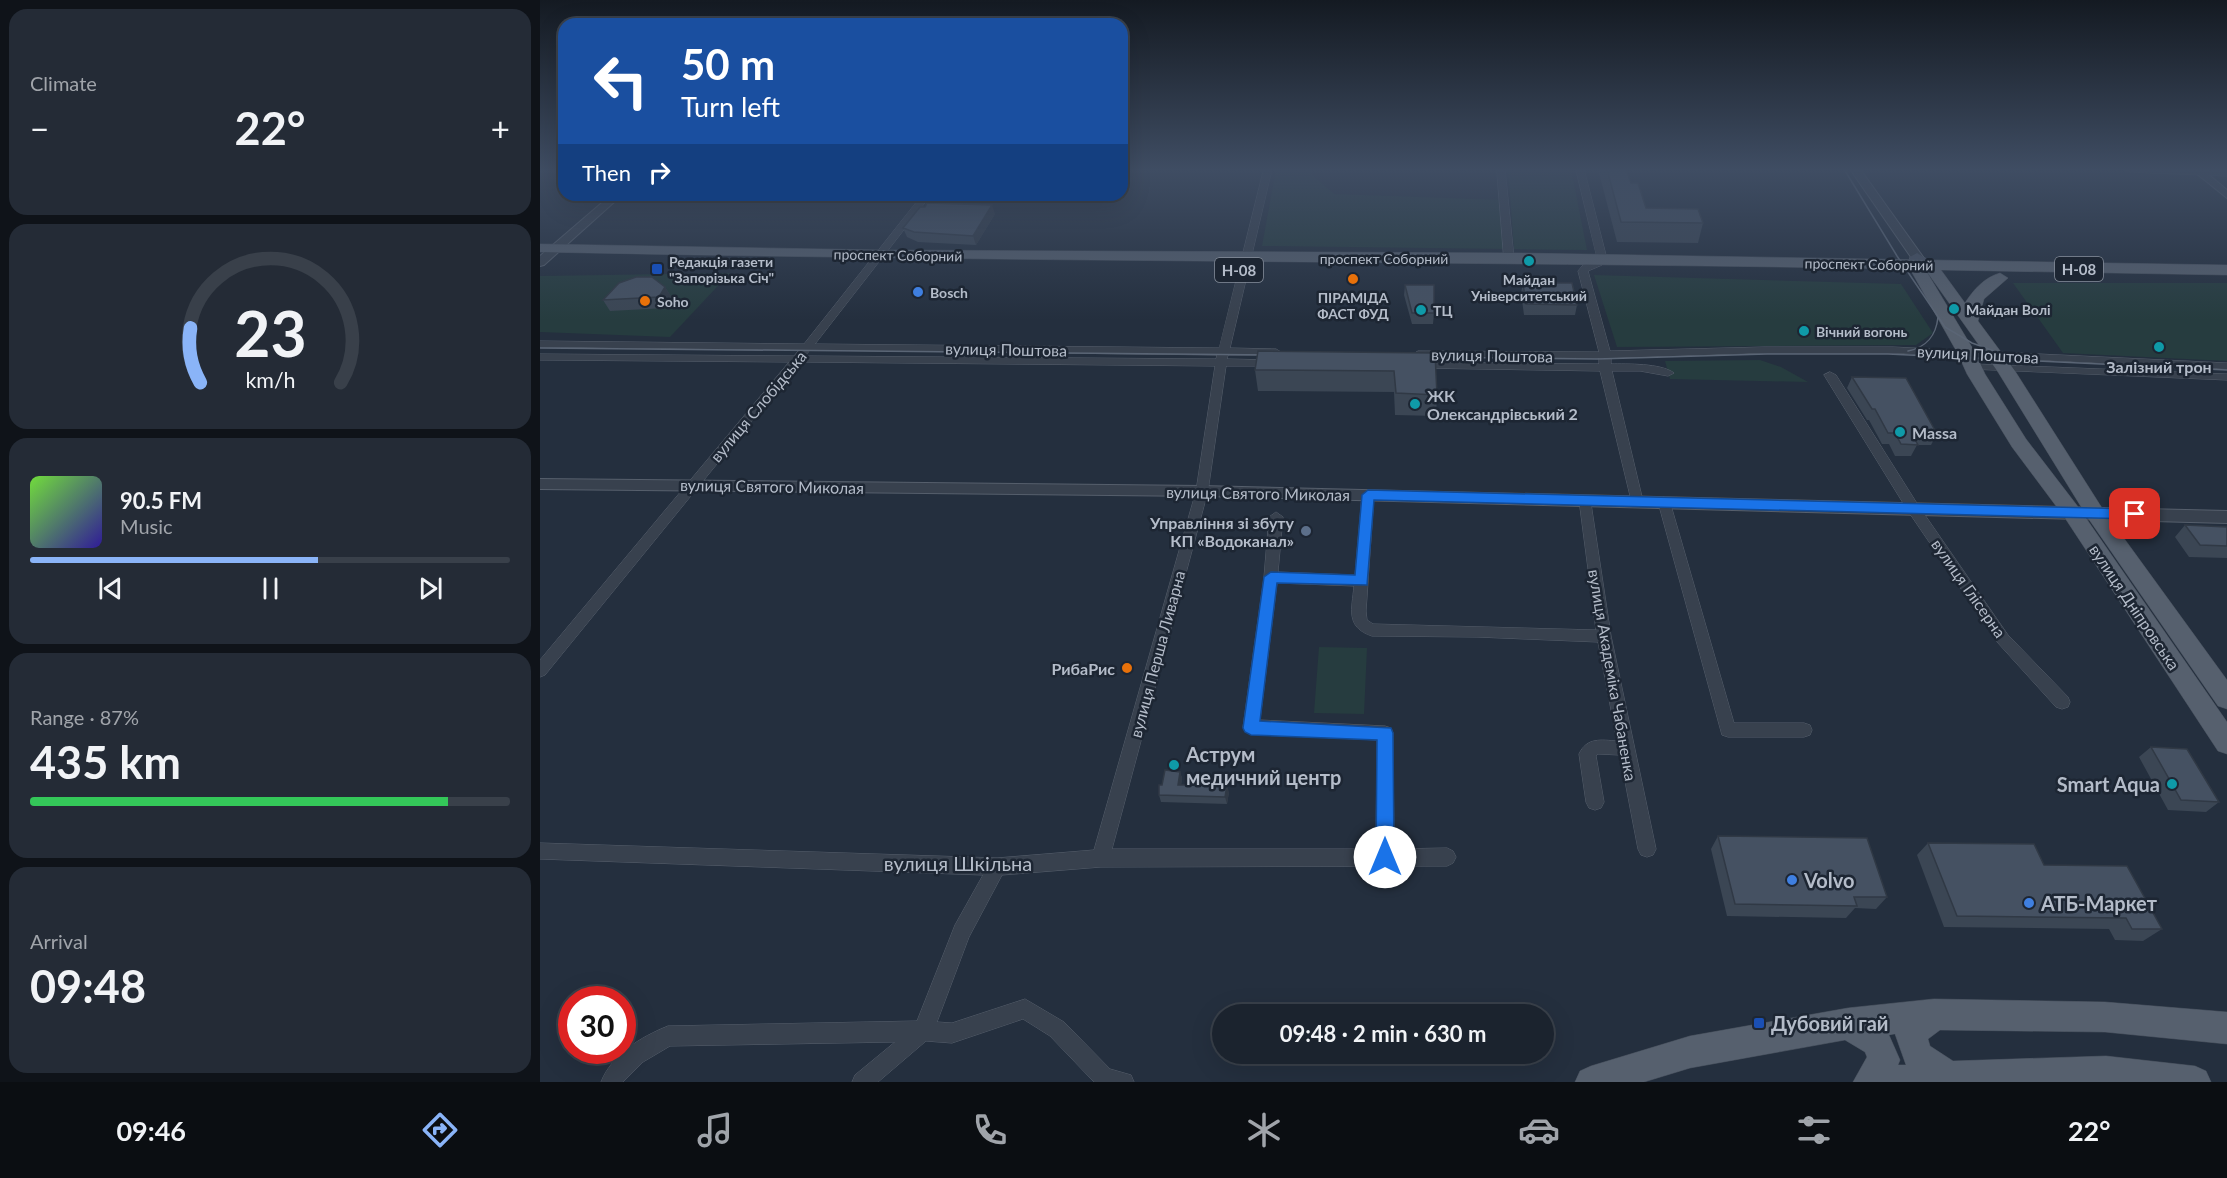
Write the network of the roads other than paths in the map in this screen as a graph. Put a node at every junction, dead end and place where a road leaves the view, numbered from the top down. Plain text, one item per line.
1 (585, 219) edge
2 (908, 219) edge
3 (1256, 219) edge
4 (1506, 219) edge
5 (1592, 219) edge
6 (1891, 219) edge
7 (547, 248) edge
8 (1509, 258) junction
9 (1602, 259) junction
10 (877, 260) junction
11 (540, 262) edge
12 (1245, 264) junction
13 (1925, 268) junction
14 (2227, 270) edge
15 (1583, 271) junction
16 (2000, 278) junction
17 (2227, 278) edge
18 (1970, 322) junction
19 (540, 344) edge
20 (808, 348) junction
21 (540, 357) edge
22 (1224, 357) junction
23 (1283, 358) edge
24 (1402, 359) edge
25 (795, 360) junction
26 (1970, 360) junction
27 (1605, 361) junction
28 (1998, 362) junction
29 (2227, 366) edge
30 (1668, 373) dead end
31 (1830, 375) dead end
32 (2227, 377) edge
33 (540, 484) edge
34 (692, 485) junction
35 (1202, 491) junction
36 (1368, 495) junction
37 (1585, 500) junction
38 (1637, 501) junction
39 (1664, 502) junction
40 (1913, 508) junction
41 (2072, 513) junction
42 (2095, 513) junction
43 (1276, 517) dead end
44 (2227, 517) edge
45 (1271, 577) junction
46 (1362, 581) junction
47 (1604, 636) junction
48 (540, 671) edge
49 (2227, 699) edge
50 (2062, 702) dead end
51 (1804, 730) dead end
52 (2227, 742) edge
53 (1625, 748) junction
54 (1595, 802) dead end
55 (1647, 849) dead end
56 (540, 851) edge
57 (1385, 857) junction
58 (1447, 857) dead end
59 (1101, 858) junction
60 (997, 867) junction
61 (1934, 1014) junction
62 (1848, 1024) junction
63 (2227, 1028) edge
64 (923, 1031) junction
65 (1949, 1077) junction
66 (611, 1082) edge
67 (862, 1082) edge
68 (1124, 1082) edge
69 (1591, 1082) edge
70 (1869, 1082) edge
71 (1890, 1082) edge
72 (2195, 1082) edge

1 - 7 street
2 - 10 street, вулиця Слобідська
3 - 12 street, вулиця Перша Ливарна
4 - 8 street
5 - 9 street
6 - 13 street, вулиця Дніпровська
7 - 10 main road, проспект Соборний / Н-08
7 - 11 street
8 - 9 main road, проспект Соборний / Н-08
8 - 12 main road, проспект Соборний / Н-08
9 - 13 main road, проспект Соборний / Н-08
9 - 15 street
10 - 11 main road, проспект Соборний / Н-08
10 - 12 main road, проспект Соборний / Н-08
10 - 20 street, вулиця Слобідська
12 - 15 main road, проспект Соборний / Н-08
12 - 22 street, вулиця Перша Ливарна
13 - 14 main road, проспект Соборний / Н-08
13 - 15 main road, проспект Соборний / Н-08
13 - 16 main road, проспект Соборний / Н-08
13 - 18 main road, вулиця Дніпровська
13 - 26 main road, вулиця Дніпровська
15 - 27 street
16 - 17 main road, проспект Соборний / Н-08
16 - 18 main road
18 - 28 main road, вулиця Дніпровська
19 - 20 street, вулиця Поштова
20 - 22 street, вулиця Поштова
20 - 25 street, вулиця Слобідська
21 - 25 street, вулиця Поштова
22 - 23 street, вулиця Поштова
22 - 25 street, вулиця Поштова
22 - 35 street, вулиця Перша Ливарна
24 - 27 street, вулиця Поштова
25 - 34 street, вулиця Слобідська
26 - 27 street, вулиця Поштова
26 - 28 street, вулиця Поштова
26 - 41 main road, вулиця Дніпровська
27 - 30 street
27 - 38 street
28 - 29 street, вулиця Поштова
28 - 32 street, вулиця Поштова
28 - 42 main road, вулиця Дніпровська
31 - 40 street, вулиця Глісерна
33 - 34 street, вулиця Святого Миколая
34 - 35 street, вулиця Святого Миколая
34 - 48 street, вулиця Слобідська
35 - 36 street, вулиця Святого Миколая
35 - 59 street, вулиця Перша Ливарна
36 - 37 street, вулиця Святого Миколая
36 - 46 street
37 - 38 street, вулиця Святого Миколая
37 - 47 street, вулиця Академіка Чабаненка
38 - 39 street, вулиця Святого Миколая
39 - 40 street, вулиця Святого Миколая
39 - 51 street
40 - 41 street, вулиця Святого Миколая
40 - 50 street, вулиця Глісерна
41 - 42 street, вулиця Святого Миколая
41 - 52 main road, вулиця Дніпровська
42 - 44 street, вулиця Святого Миколая
42 - 49 main road, вулиця Дніпровська
43 - 45 street
45 - 46 street
45 - 57 street
46 - 47 street
47 - 53 street, вулиця Академіка Чабаненка
53 - 54 street
53 - 55 street, вулиця Академіка Чабаненка
56 - 60 street, вулиця Шкільна
57 - 58 street, вулиця Шкільна
57 - 59 street, вулиця Шкільна
59 - 60 street, вулиця Шкільна
60 - 64 street
61 - 62 main road
61 - 63 main road
61 - 65 main road
62 - 69 main road
62 - 70 main road
64 - 66 street
64 - 67 street
64 - 68 street
65 - 71 main road
65 - 72 main road

